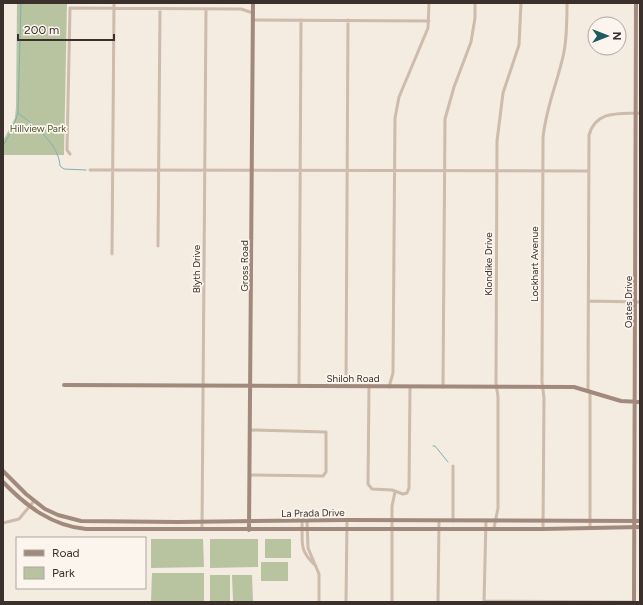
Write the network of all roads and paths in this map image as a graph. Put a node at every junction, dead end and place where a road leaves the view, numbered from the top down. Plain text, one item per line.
1 (114, 3) edge
2 (253, 3) edge
3 (429, 3) edge
4 (475, 3) edge
5 (521, 3) edge
6 (567, 3) edge
7 (636, 3) edge
8 (114, 9) junction
9 (160, 9) junction
10 (206, 9) junction
11 (253, 13) junction
12 (638, 18) edge
13 (253, 20) junction
14 (301, 20) junction
15 (348, 20) junction
16 (429, 21) junction
17 (638, 58) edge
18 (638, 113) edge
19 (70, 154) dead end
20 (90, 170) dead end
21 (113, 170) junction
22 (159, 170) junction
23 (205, 170) junction
24 (252, 171) junction
25 (300, 171) junction
26 (347, 171) junction
27 (394, 171) junction
28 (444, 171) junction
29 (497, 171) junction
30 (542, 171) junction
31 (589, 171) junction
32 (158, 246) dead end
33 (112, 254) dead end
34 (589, 301) junction
35 (638, 302) edge
36 (64, 385) dead end
37 (203, 386) junction
38 (251, 386) junction
39 (299, 386) junction
40 (346, 386) junction
41 (369, 386) junction
42 (389, 386) junction
43 (410, 387) junction
44 (443, 387) junction
45 (496, 387) junction
46 (542, 387) junction
47 (589, 390) junction
48 (635, 402) junction
49 (640, 402) edge
50 (250, 430) junction
51 (453, 466) dead end
52 (3, 471) edge
53 (250, 475) junction
54 (3, 482) edge
55 (395, 492) junction
56 (34, 501) junction
57 (30, 507) junction
58 (308, 520) junction
59 (347, 520) junction
60 (392, 520) junction
61 (453, 520) junction
62 (486, 520) junction
63 (82, 521) junction
64 (302, 521) junction
65 (439, 521) junction
66 (495, 521) junction
67 (543, 521) junction
68 (590, 521) junction
69 (635, 521) junction
70 (640, 521) edge
71 (131, 522) junction
72 (202, 522) junction
73 (249, 522) junction
74 (3, 524) edge
75 (635, 527) junction
76 (640, 527) edge
77 (347, 528) junction
78 (392, 528) junction
79 (439, 528) junction
80 (486, 528) junction
81 (494, 528) junction
82 (590, 528) junction
83 (80, 529) junction
84 (302, 529) junction
85 (308, 529) junction
86 (543, 529) junction
87 (131, 530) junction
88 (202, 530) junction
89 (249, 530) junction
90 (318, 568) junction
91 (319, 602) edge
92 (346, 602) edge
93 (392, 602) edge
94 (438, 602) edge
95 (484, 602) edge
96 (634, 602) edge

1 - 8 street
2 - 11 main road, Gross Road
3 - 16 street
4 - 28 street
5 - 29 street, Klondike Drive
6 - 30 street, Lockhart Avenue
7 - 12 main road, Oates Drive
8 - 9 street
8 - 19 street
8 - 21 street
9 - 10 street
9 - 22 street
10 - 11 street
10 - 23 street, Blyth Drive
11 - 13 main road, Gross Road
12 - 17 main road, Oates Drive
13 - 14 street
13 - 24 main road, Gross Road
14 - 15 street
14 - 25 street
15 - 16 street
15 - 26 street
16 - 27 street
17 - 18 main road, Oates Drive
18 - 31 street
18 - 35 main road, Oates Drive
20 - 21 street
21 - 22 street
21 - 33 street
22 - 23 street
22 - 32 street
23 - 24 street
23 - 37 street, Blyth Drive
24 - 25 street
24 - 38 main road, Gross Road
25 - 26 street
25 - 39 street
26 - 27 street
26 - 40 street
27 - 28 street
27 - 42 street
28 - 29 street
28 - 44 street
29 - 30 street
29 - 45 street, Klondike Drive
30 - 31 street
30 - 46 street, Lockhart Avenue
31 - 34 street
34 - 35 street
34 - 47 street
35 - 48 main road, Oates Drive
36 - 37 main road, Shiloh Road
37 - 38 main road, Shiloh Road
37 - 72 street, Blyth Drive
38 - 39 main road, Shiloh Road
38 - 50 main road, Gross Road
39 - 40 main road, Shiloh Road
40 - 41 main road, Shiloh Road
41 - 42 main road, Shiloh Road
41 - 55 street
42 - 43 main road, Shiloh Road
43 - 44 main road, Shiloh Road
43 - 55 street
44 - 45 main road, Shiloh Road
45 - 46 main road, Shiloh Road
45 - 66 street, Klondike Drive
46 - 47 main road, Shiloh Road
46 - 67 street, Lockhart Avenue
47 - 48 main road, Shiloh Road
47 - 68 street
48 - 49 main road, Shiloh Road
48 - 69 main road, Oates Drive
50 - 53 main road, Gross Road
50 - 53 street
51 - 61 street
52 - 56 main road, La Prada Drive
53 - 73 main road, Gross Road
54 - 57 main road
55 - 60 street
56 - 57 street
56 - 63 main road, La Prada Drive
57 - 74 street
57 - 83 main road, La Prada Drive
58 - 59 main road, La Prada Drive
58 - 64 main road, La Prada Drive
58 - 85 street
59 - 60 main road, La Prada Drive
59 - 77 street
60 - 65 main road, La Prada Drive
60 - 78 street
61 - 62 main road, La Prada Drive
61 - 65 main road, La Prada Drive
62 - 66 main road, La Prada Drive
62 - 80 street
63 - 71 main road, La Prada Drive
63 - 83 main road
64 - 73 main road, La Prada Drive
64 - 84 street
65 - 79 street
66 - 67 main road, La Prada Drive
66 - 81 street, Klondike Drive
67 - 68 main road, La Prada Drive
67 - 86 street, Lockhart Avenue
68 - 69 main road, La Prada Drive
68 - 82 street
69 - 70 main road, La Prada Drive
69 - 75 main road, Oates Drive
71 - 72 main road, La Prada Drive
71 - 87 main road
72 - 73 main road, La Prada Drive
72 - 88 street, Blyth Drive
73 - 89 main road, Gross Road
75 - 76 main road, La Prada Drive
75 - 82 main road, La Prada Drive
75 - 96 main road, Oates Drive
77 - 78 main road, La Prada Drive
77 - 85 main road, La Prada Drive
77 - 92 street
78 - 79 main road, La Prada Drive
78 - 93 street
79 - 80 main road, La Prada Drive
79 - 94 street
80 - 81 main road, La Prada Drive
80 - 95 street
81 - 86 main road, La Prada Drive
82 - 86 main road, La Prada Drive
83 - 87 main road, La Prada Drive
84 - 85 main road, La Prada Drive
84 - 89 main road, La Prada Drive
84 - 90 street
85 - 90 street
87 - 88 main road, La Prada Drive
88 - 89 main road, La Prada Drive
90 - 91 street
95 - 96 street

